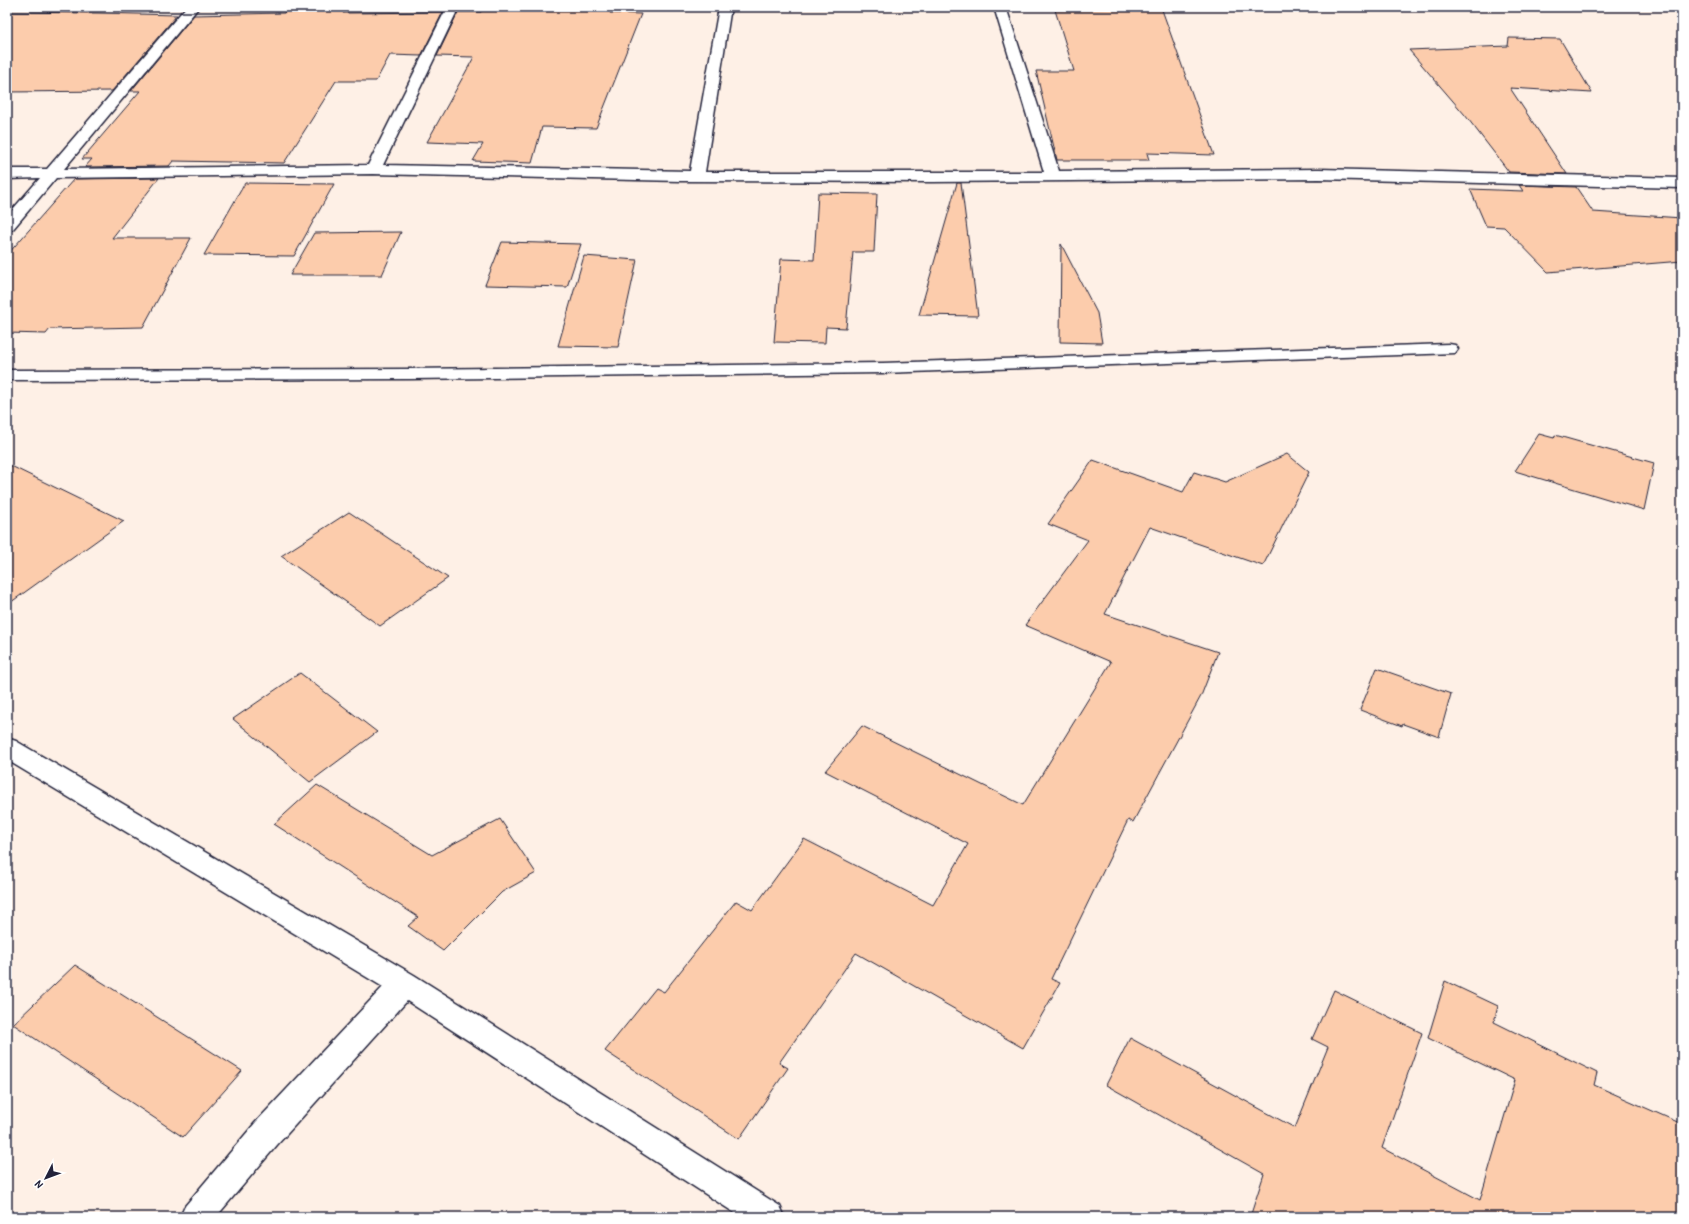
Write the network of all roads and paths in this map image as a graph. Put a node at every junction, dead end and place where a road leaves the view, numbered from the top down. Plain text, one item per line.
1 (193, 7) edge
2 (453, 7) edge
3 (724, 7) edge
4 (1000, 7) edge
5 (372, 169) junction
6 (7, 174) edge
7 (52, 174) junction
8 (697, 176) junction
9 (1053, 176) junction
10 (1682, 183) edge
11 (7, 226) edge
12 (1449, 349) dead end
13 (7, 375) edge
14 (7, 748) edge
15 (404, 984) junction
16 (196, 1217) edge
17 (769, 1217) edge

1 - 7 street
2 - 5 street
3 - 8 street
4 - 9 street
5 - 7 street
5 - 8 street
6 - 7 street
7 - 11 street
8 - 9 street
9 - 10 street
12 - 13 street
14 - 15 street
15 - 16 street
15 - 17 street

